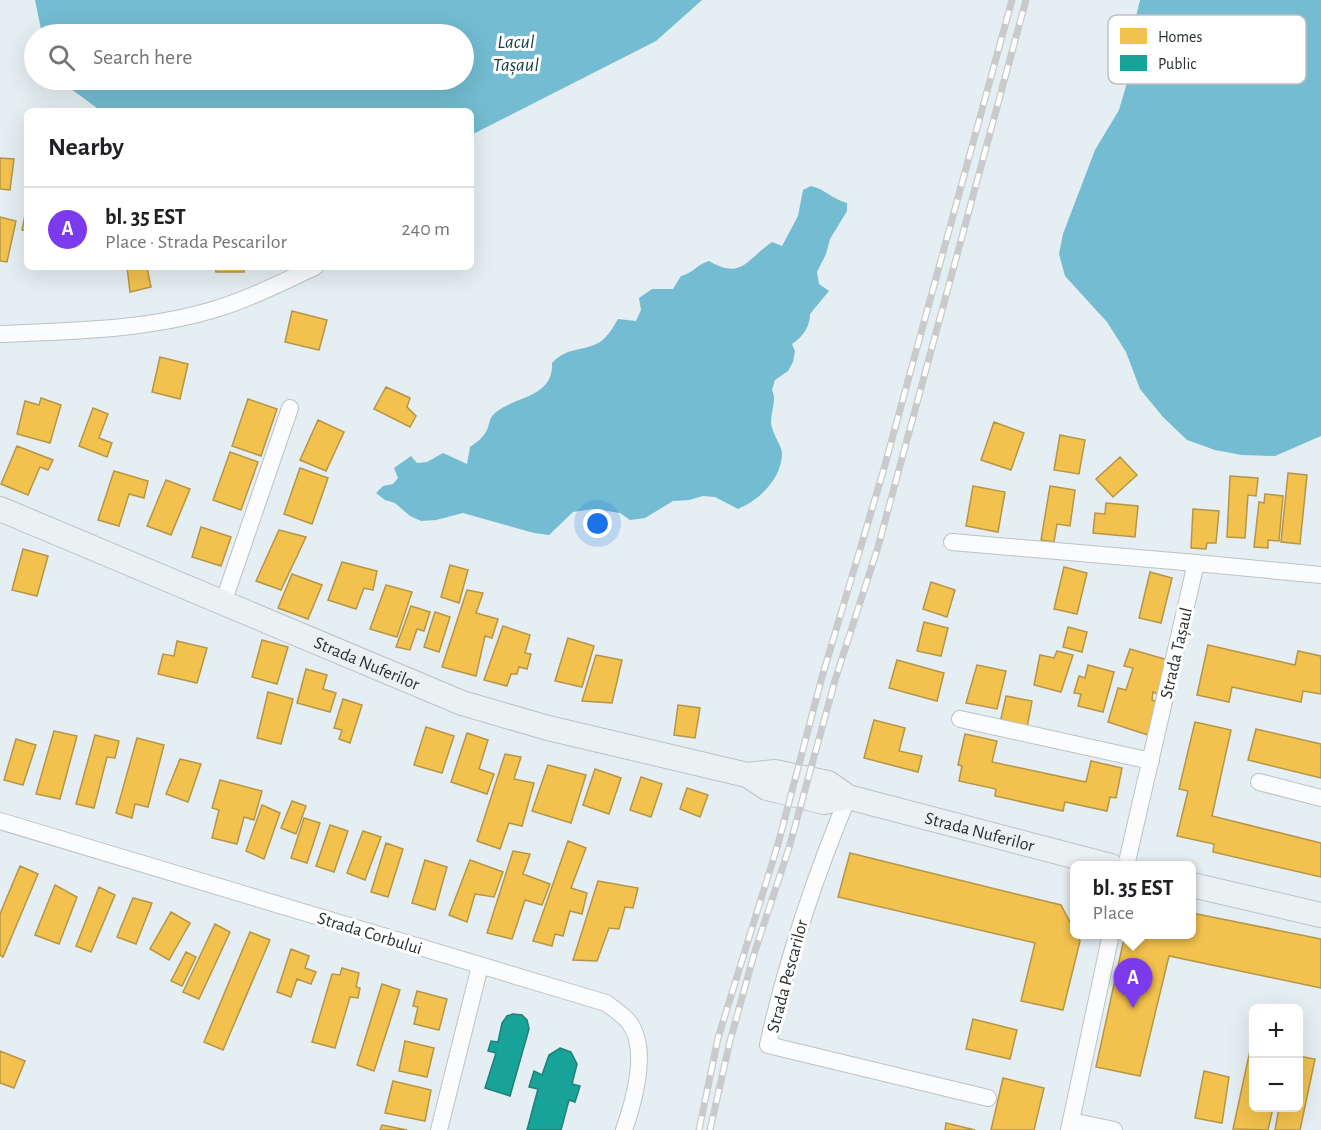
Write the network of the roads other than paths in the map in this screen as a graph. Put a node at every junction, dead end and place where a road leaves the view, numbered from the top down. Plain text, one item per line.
1 (308, 270) edge
2 (0, 334) edge
3 (290, 408) dead end
4 (0, 509) edge
5 (952, 542) dead end
6 (1196, 563) junction
7 (1321, 575) edge
8 (223, 603) junction
9 (960, 719) dead end
10 (1151, 761) junction
11 (1259, 782) dead end
12 (848, 797) junction
13 (1321, 798) edge
14 (0, 821) edge
15 (1092, 861) edge
16 (1127, 861) edge
17 (1196, 886) edge
18 (1321, 915) edge
19 (1110, 939) edge
20 (480, 966) junction
21 (988, 1098) dead end
22 (1070, 1126) edge
23 (439, 1130) edge
24 (624, 1130) edge
25 (1114, 1130) edge

1 - 2 street
3 - 8 street
4 - 8 street, Strada Nuferilor
5 - 6 street
6 - 7 street
6 - 10 street, Strada Tașaul
8 - 12 street, Strada Nuferilor
9 - 10 street
10 - 16 street, Strada Tașaul
11 - 13 street
12 - 15 street, Strada Nuferilor
12 - 21 street, Strada Pescarilor
14 - 20 street, Strada Corbului
17 - 18 street
19 - 22 street
20 - 23 street
20 - 24 street, Strada Corbului
22 - 25 street

